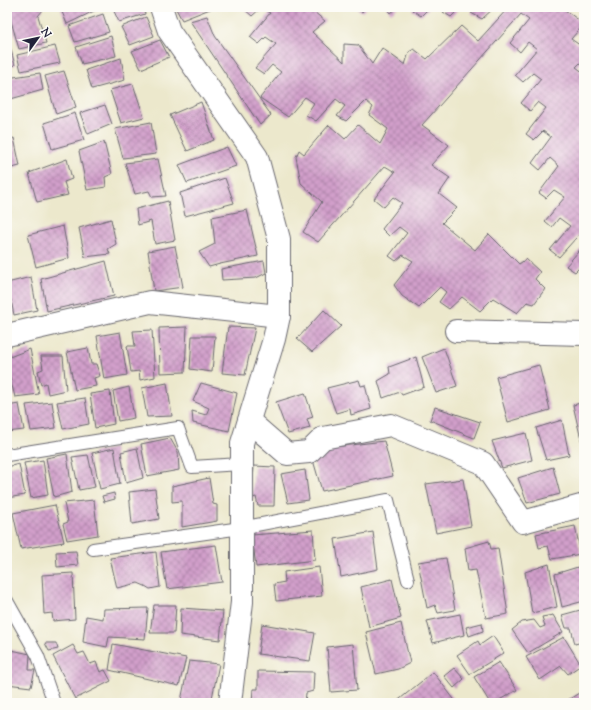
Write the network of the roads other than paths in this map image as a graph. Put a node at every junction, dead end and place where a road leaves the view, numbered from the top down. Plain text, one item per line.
1 (161, 7) edge
2 (279, 316) junction
3 (456, 331) dead end
4 (584, 334) edge
5 (7, 335) edge
6 (249, 421) junction
7 (7, 455) edge
8 (241, 464) junction
9 (584, 505) edge
10 (241, 528) junction
11 (93, 549) dead end
12 (408, 580) dead end
13 (7, 601) edge
14 (54, 703) edge
15 (230, 703) edge

1 - 2 street
2 - 5 street
2 - 6 street
3 - 4 street
6 - 8 street
6 - 9 street
7 - 8 lane
8 - 10 street
10 - 11 lane
10 - 12 lane
10 - 15 street
13 - 14 lane

